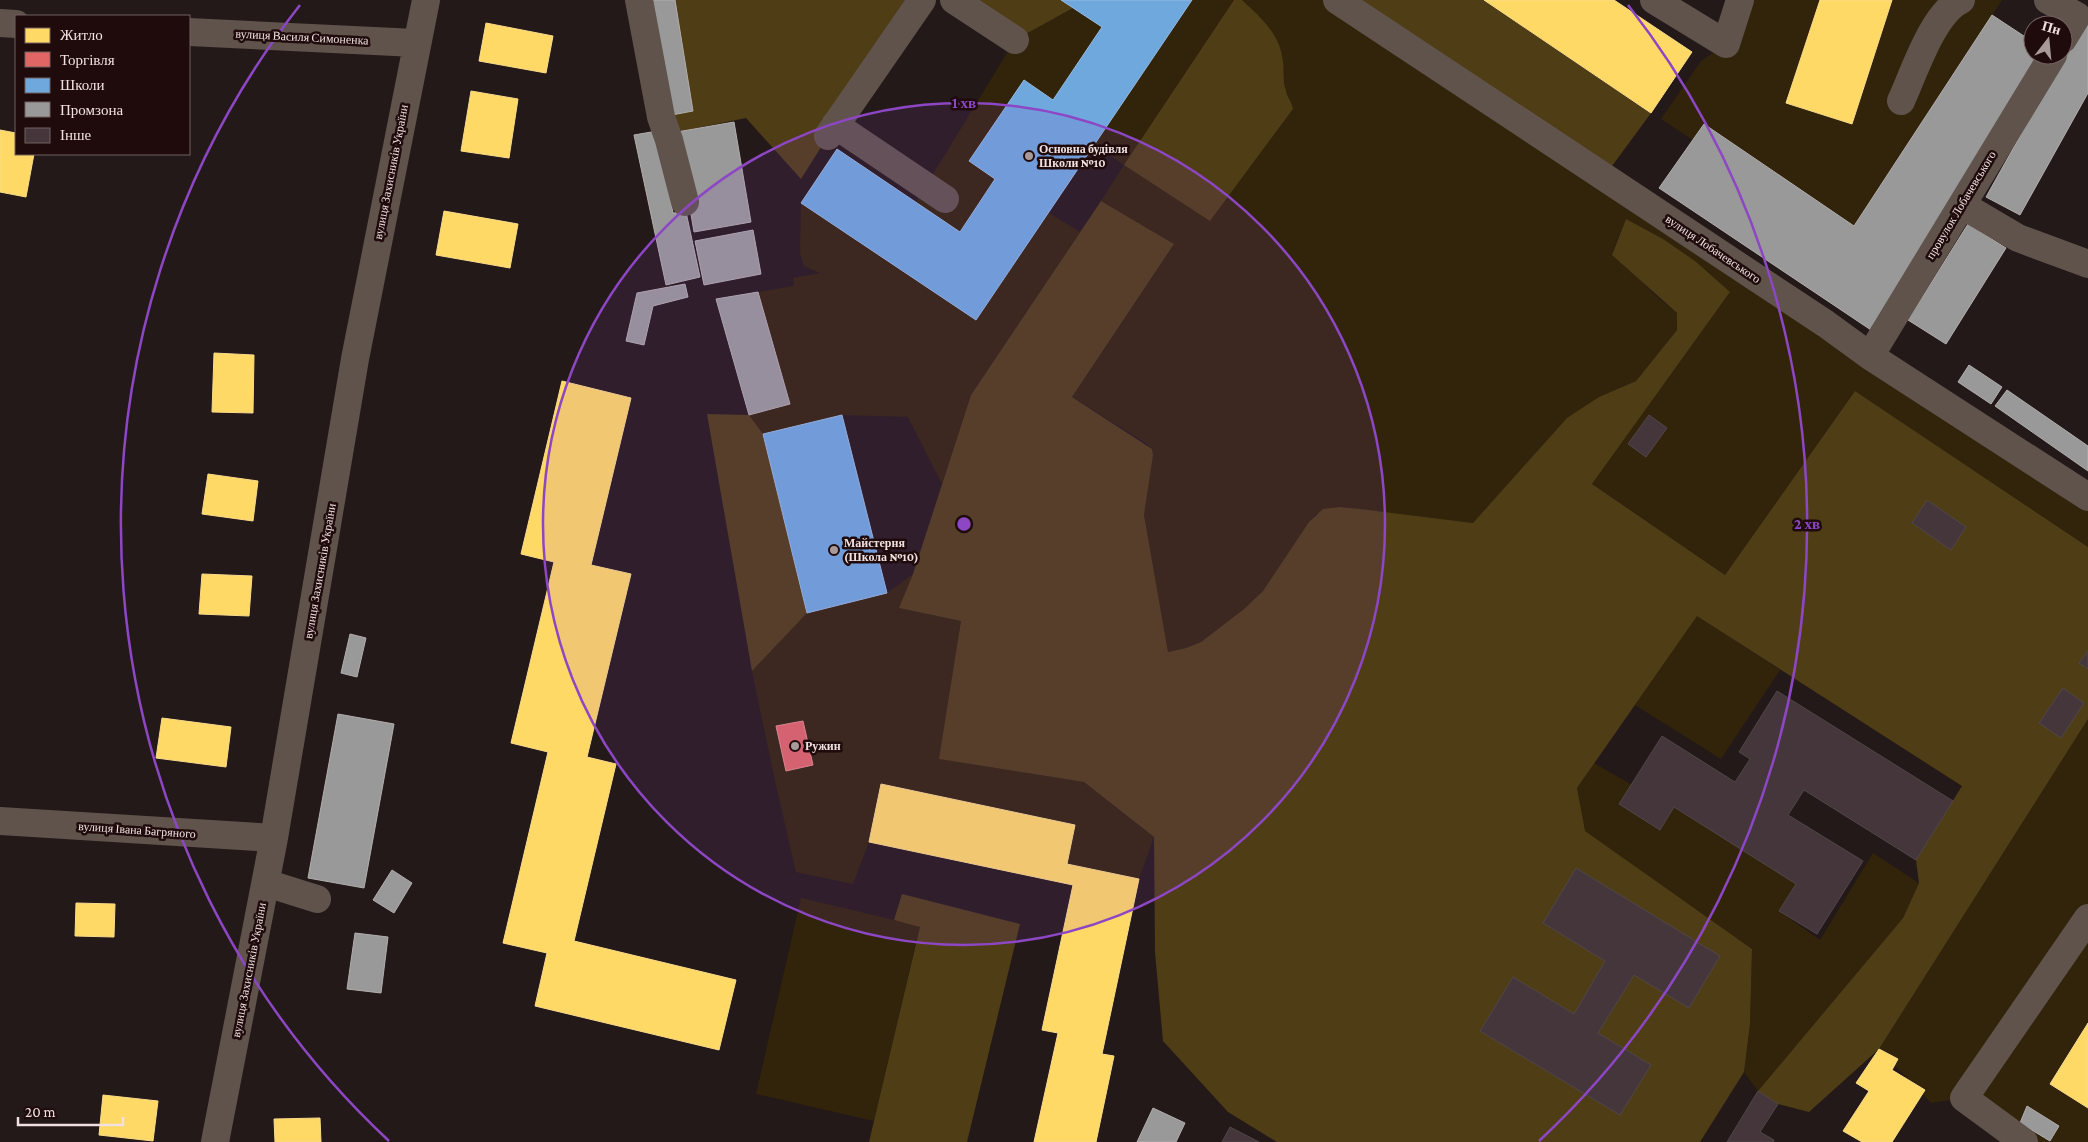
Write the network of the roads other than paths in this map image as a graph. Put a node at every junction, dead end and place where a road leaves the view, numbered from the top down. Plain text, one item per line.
1 (426, 0) edge
2 (639, 0) edge
3 (922, 0) edge
4 (954, 0) edge
5 (1337, 0) edge
6 (1654, 0) edge
7 (1740, 0) edge
8 (1961, 0) edge
9 (2048, 0) edge
10 (0, 23) edge
11 (15, 24) edge
12 (2073, 24) edge
13 (190, 32) edge
14 (1016, 40) dead end
15 (416, 43) junction
16 (2047, 65) edge
17 (1901, 101) dead end
18 (945, 199) dead end
19 (685, 202) dead end
20 (1962, 205) junction
21 (2088, 264) edge
22 (1870, 356) junction
23 (2088, 497) edge
24 (0, 821) edge
25 (274, 838) junction
26 (266, 883) junction
27 (317, 899) dead end
28 (2088, 918) edge
29 (215, 1142) edge
30 (2024, 1142) edge

1 - 15 street, вулиця Захисників України
2 - 19 street
3 - 18 street
4 - 14 street
5 - 22 street, вулиця Лобачевського
6 - 7 street
8 - 17 street
9 - 12 street
10 - 11 street
13 - 15 street, вулиця Василя Симоненка
15 - 25 street, вулиця Захисників України
16 - 20 street, провулок Лобачевського
20 - 21 street
20 - 22 street, провулок Лобачевського
22 - 23 street, вулиця Лобачевського
24 - 25 street, вулиця Івана Багряного
25 - 26 street, вулиця Захисників України
26 - 27 street
26 - 29 street, вулиця Захисників України
28 - 30 street

